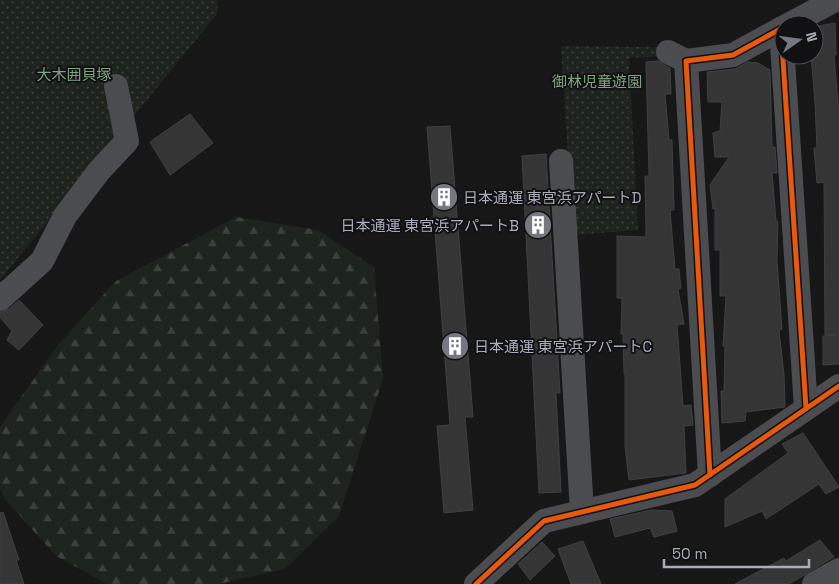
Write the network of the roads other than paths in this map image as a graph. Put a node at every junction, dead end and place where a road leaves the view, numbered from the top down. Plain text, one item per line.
1 (835, 0) edge
2 (807, 15) edge
3 (774, 32) edge
4 (786, 65) edge
5 (116, 86) dead end
6 (561, 161) dead end
7 (0, 299) edge
8 (839, 386) edge
9 (806, 408) junction
10 (710, 475) junction
11 (582, 512) junction
12 (839, 570) edge
13 (476, 584) edge
14 (814, 584) edge

1 - 2 street
3 - 10 street
4 - 9 street
5 - 7 street
6 - 11 street
8 - 9 street
9 - 10 street
10 - 11 street
11 - 13 street
12 - 14 street

